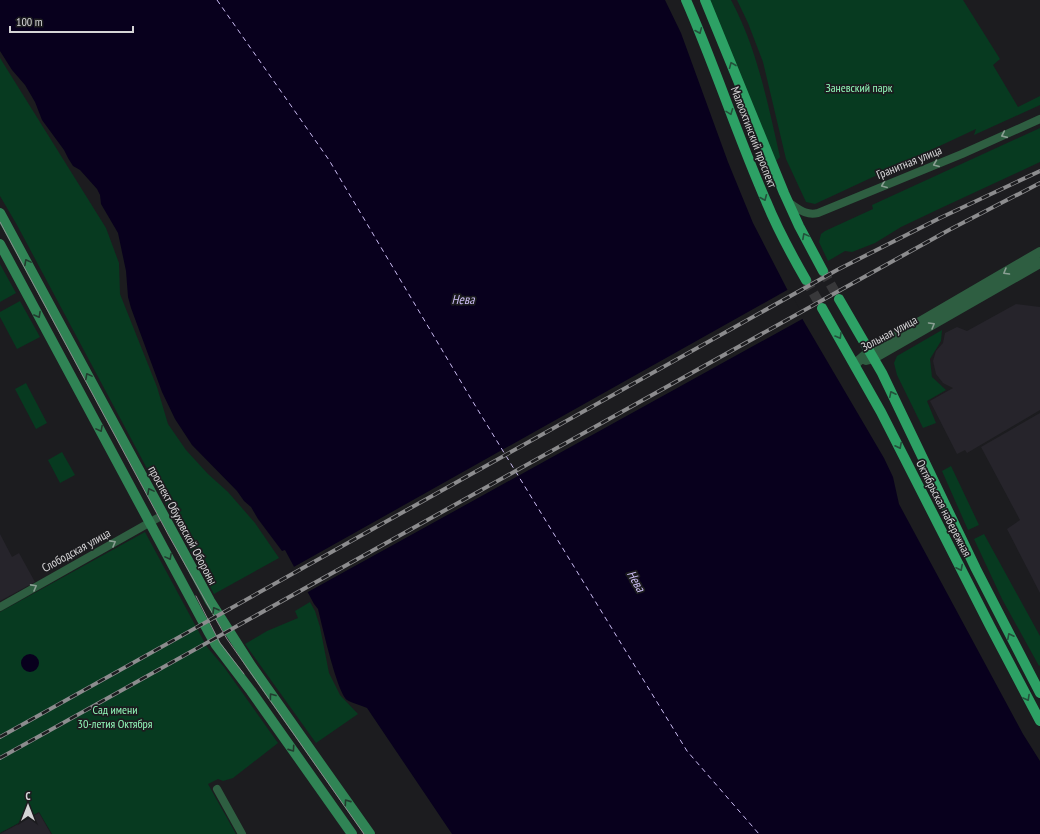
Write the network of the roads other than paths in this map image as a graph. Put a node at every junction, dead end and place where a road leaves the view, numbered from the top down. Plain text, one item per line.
1 (686, 0) edge
2 (705, 0) edge
3 (1040, 119) edge
4 (788, 202) junction
5 (0, 213) edge
6 (0, 244) edge
7 (1040, 252) edge
8 (1040, 262) edge
9 (823, 271) tunnel mouth
10 (806, 280) tunnel mouth
11 (839, 299) tunnel mouth
12 (822, 308) tunnel mouth
13 (872, 355) junction
14 (855, 364) junction
15 (163, 515) junction
16 (150, 522) junction
17 (0, 607) edge
18 (1040, 693) edge
19 (1040, 721) edge
20 (217, 789) dead end
21 (242, 834) edge
22 (352, 834) edge
23 (370, 834) edge

1 -> 10 main road, Малоохтинский проспект
4 -> 2 main road, Малоохтинский проспект
3 -> 4 street, Гранитная улица
9 -> 4 main road, Малоохтинский проспект
15 -> 5 main road, проспект Обуховской Обороны
6 -> 16 main road
7 -> 13 street, Зольная улица
13 -> 8 street, Зольная улица
11 - 13 main road, Октябрьская набережная
12 -> 14 main road, Октябрьская набережная
13 - 14 street, Зольная улица
18 -> 13 main road, Октябрьская набережная
14 -> 19 main road, Октябрьская набережная
15 - 16 street, Слободская улица
23 -> 15 main road, проспект Обуховской Обороны
17 -> 16 street, Слободская улица
16 -> 22 main road
20 - 21 street

